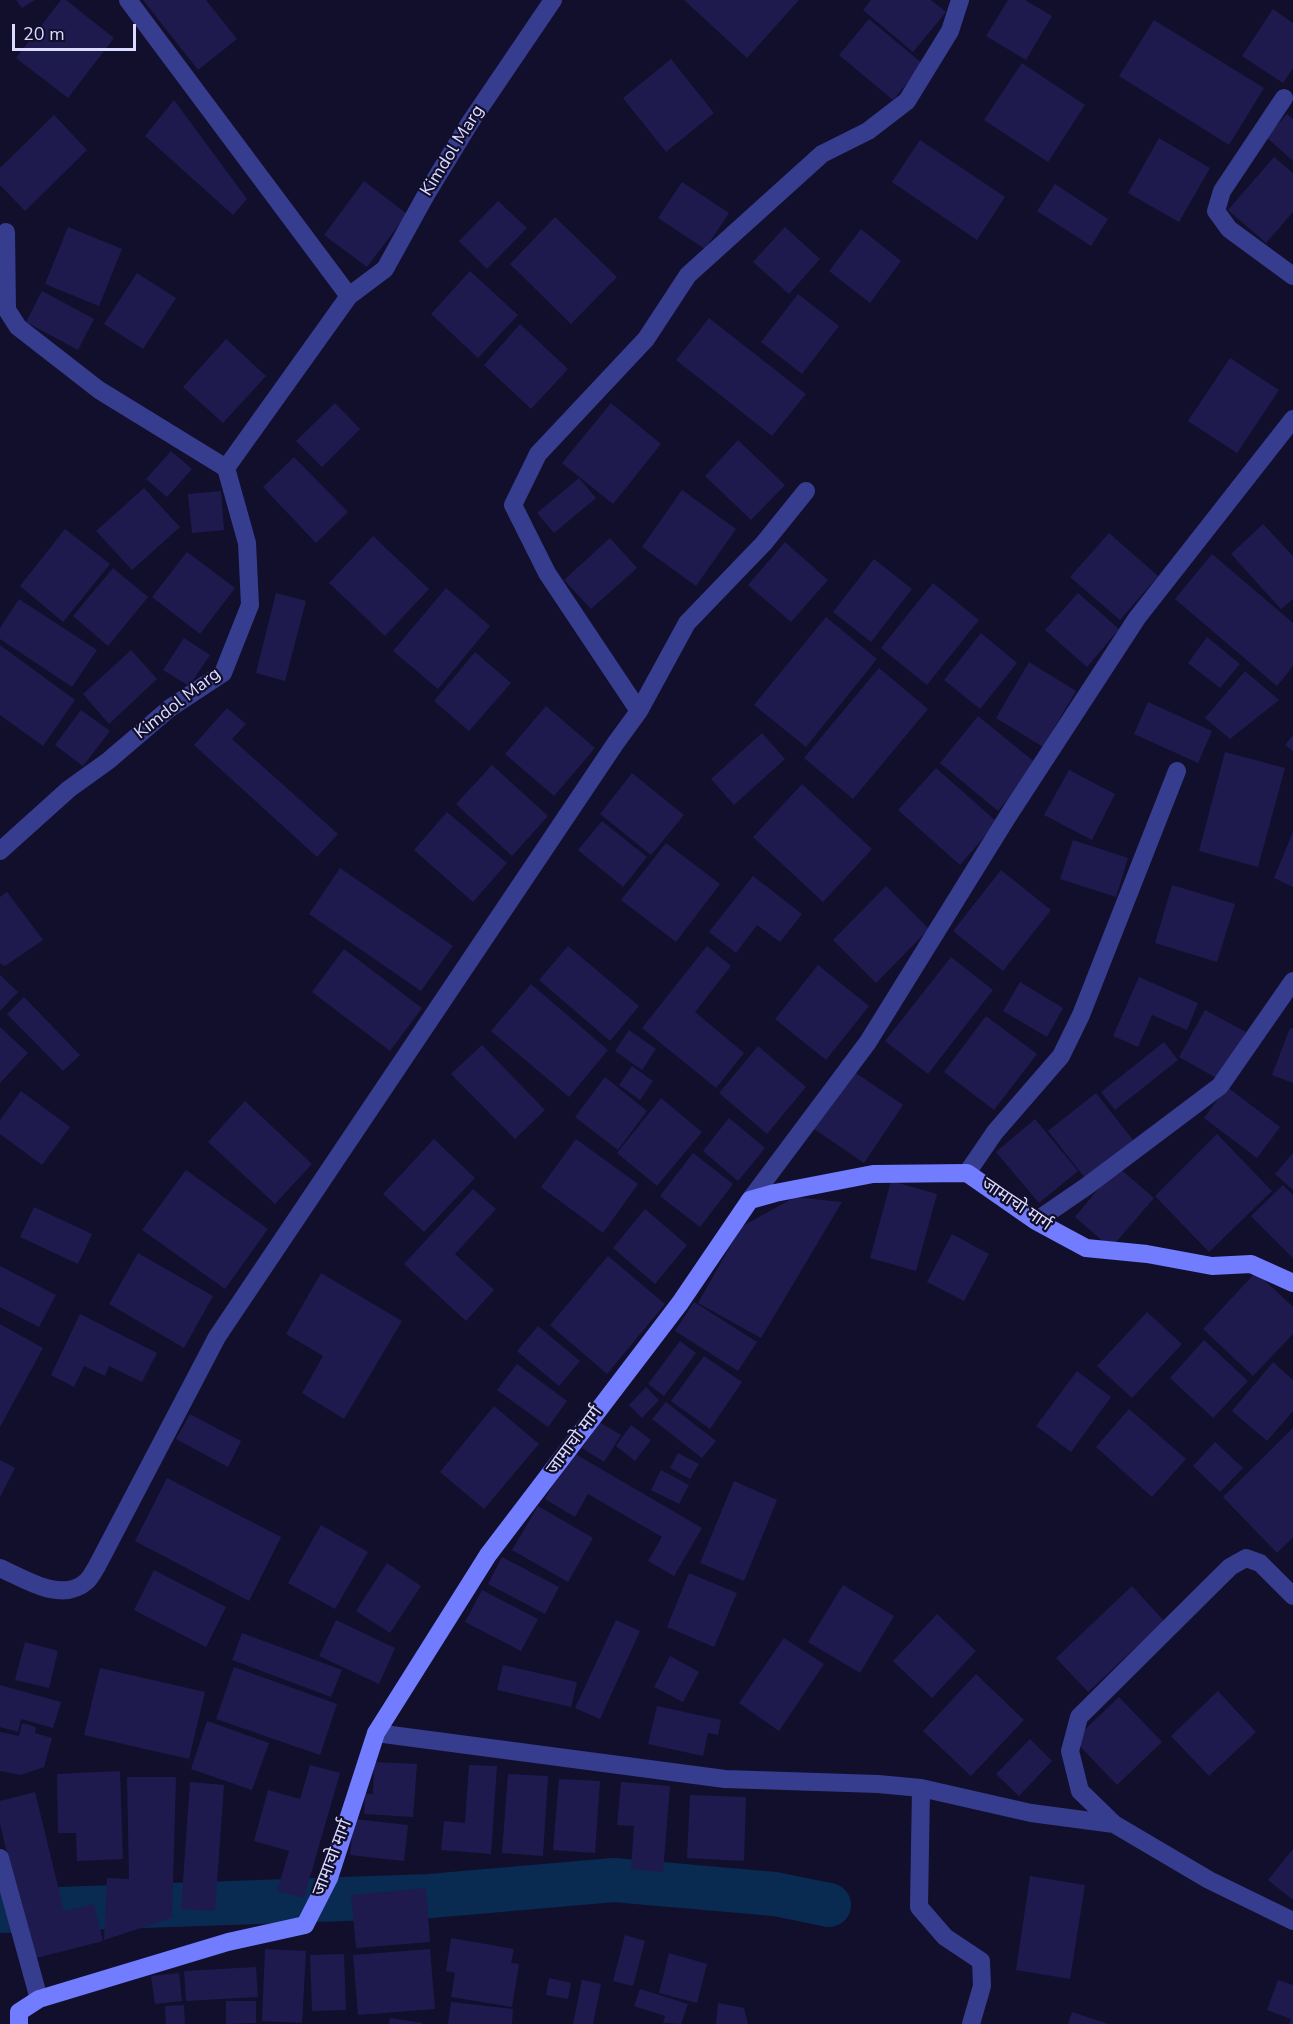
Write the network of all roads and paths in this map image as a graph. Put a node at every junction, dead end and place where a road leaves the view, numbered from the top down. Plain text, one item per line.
1 (128, 0) edge
2 (553, 0) edge
3 (960, 0) edge
4 (1284, 98) dead end
5 (6, 232) dead end
6 (1293, 276) edge
7 (349, 296) junction
8 (1293, 419) edge
9 (226, 468) junction
10 (806, 491) dead end
11 (639, 711) junction
12 (1177, 771) dead end
13 (0, 851) edge
14 (1293, 981) edge
15 (967, 1173) junction
16 (750, 1200) junction
17 (1036, 1221) junction
18 (1293, 1283) edge
19 (0, 1568) edge
20 (1293, 1596) edge
21 (376, 1733) junction
22 (921, 1788) junction
23 (1114, 1824) junction
24 (0, 1858) edge
25 (1293, 1922) edge
26 (39, 1999) junction
27 (19, 2024) edge
28 (971, 2024) edge

1 - 7 street
2 - 7 street, Kimdol Marg
3 - 11 street
4 - 6 street
5 - 9 street
7 - 9 street, Kimdol Marg
8 - 16 street
9 - 13 street, Kimdol Marg
10 - 11 street
11 - 19 street
12 - 15 street
14 - 17 street
15 - 16 street, जामाचो मार्ग
15 - 17 street, जामाचो मार्ग
16 - 21 street, जामाचो मार्ग
17 - 18 street, जामाचो मार्ग
20 - 23 street
21 - 22 street
21 - 26 street, जामाचो मार्ग
22 - 23 street
22 - 28 street
23 - 25 street
24 - 26 street
26 - 27 street, जामाचो मार्ग

